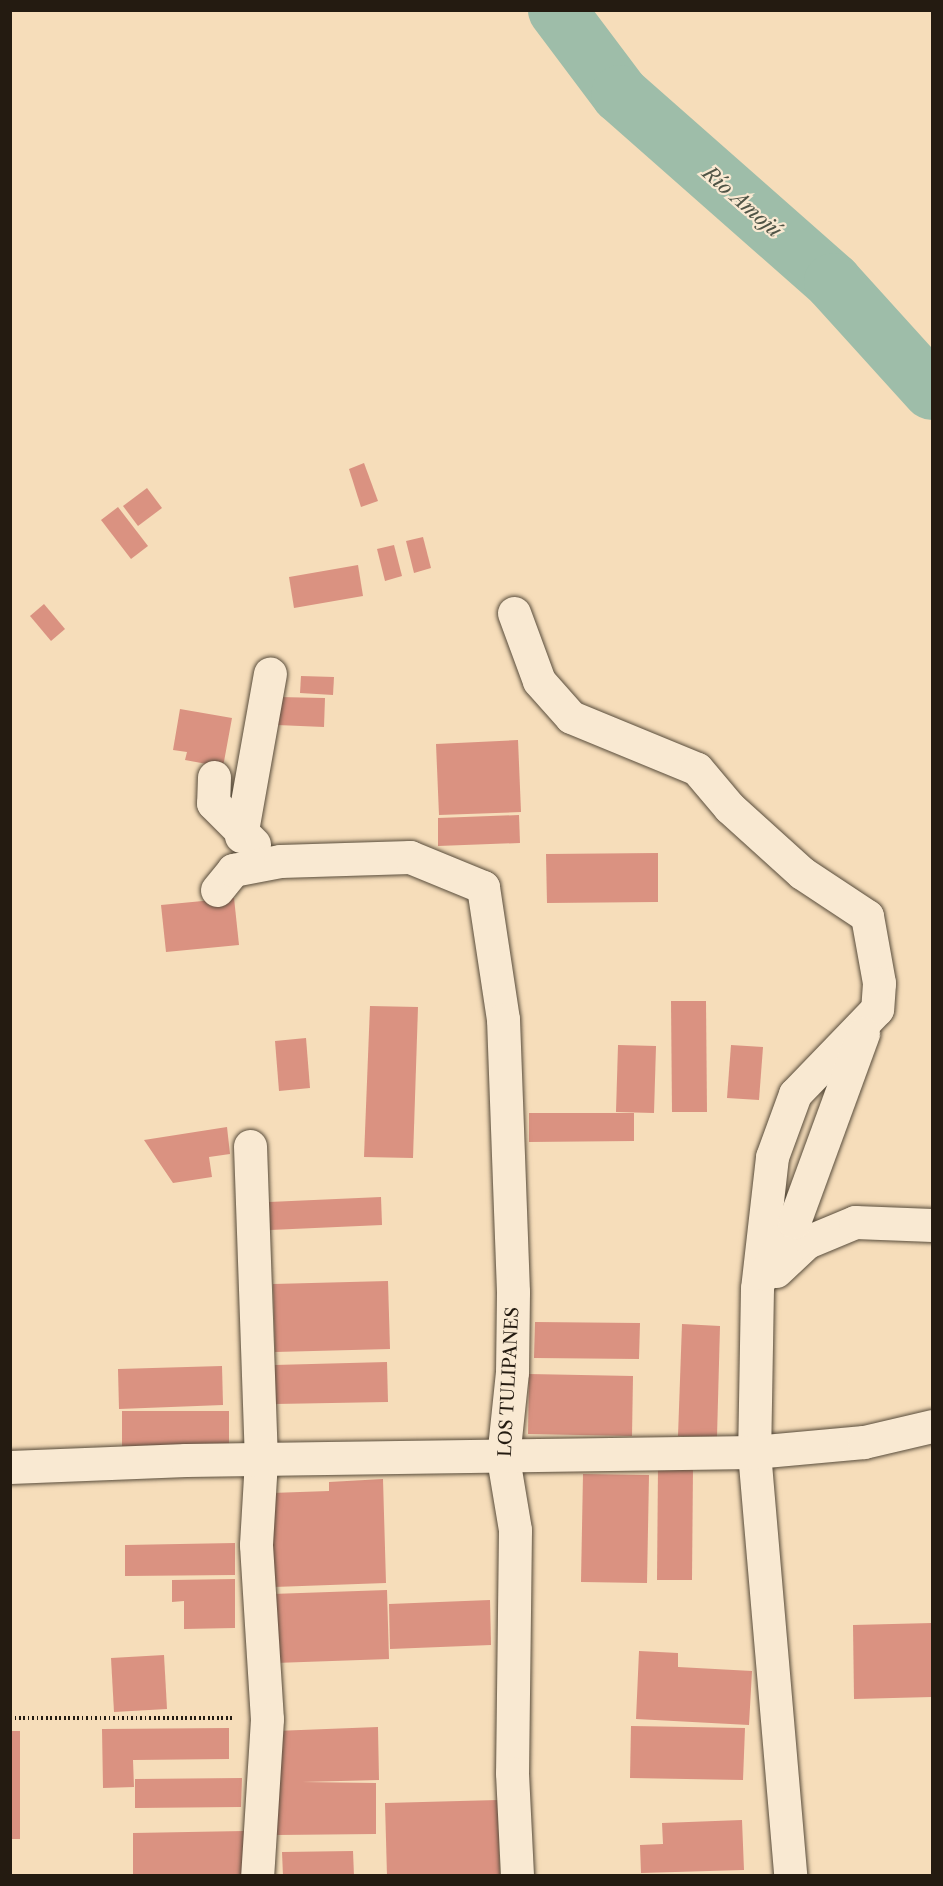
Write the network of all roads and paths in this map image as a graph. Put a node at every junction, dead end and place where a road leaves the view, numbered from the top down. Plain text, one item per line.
1 (514, 613) dead end
2 (270, 674) dead end
3 (214, 777) dead end
4 (242, 836) junction
5 (280, 861) junction
6 (217, 890) dead end
7 (868, 1019) junction
8 (250, 1146) dead end
9 (933, 1225) edge
10 (757, 1288) junction
11 (933, 1426) edge
12 (754, 1452) junction
13 (503, 1458) junction
14 (261, 1460) junction
15 (10, 1467) edge
16 (10, 1718) edge
17 (267, 1719) junction
18 (257, 1875) edge
19 (517, 1875) edge
20 (790, 1875) edge

1 - 7 street
2 - 4 street
3 - 4 street
4 - 5 street
5 - 6 street
5 - 13 street, LOS TULIPANES
7 - 10 street
7 - 10 street
8 - 14 street
9 - 10 street
10 - 12 street
11 - 12 street
12 - 13 street
12 - 20 street
13 - 14 street
13 - 19 street, LOS TULIPANES
14 - 15 street
14 - 17 street
16 - 17 path
17 - 18 street

